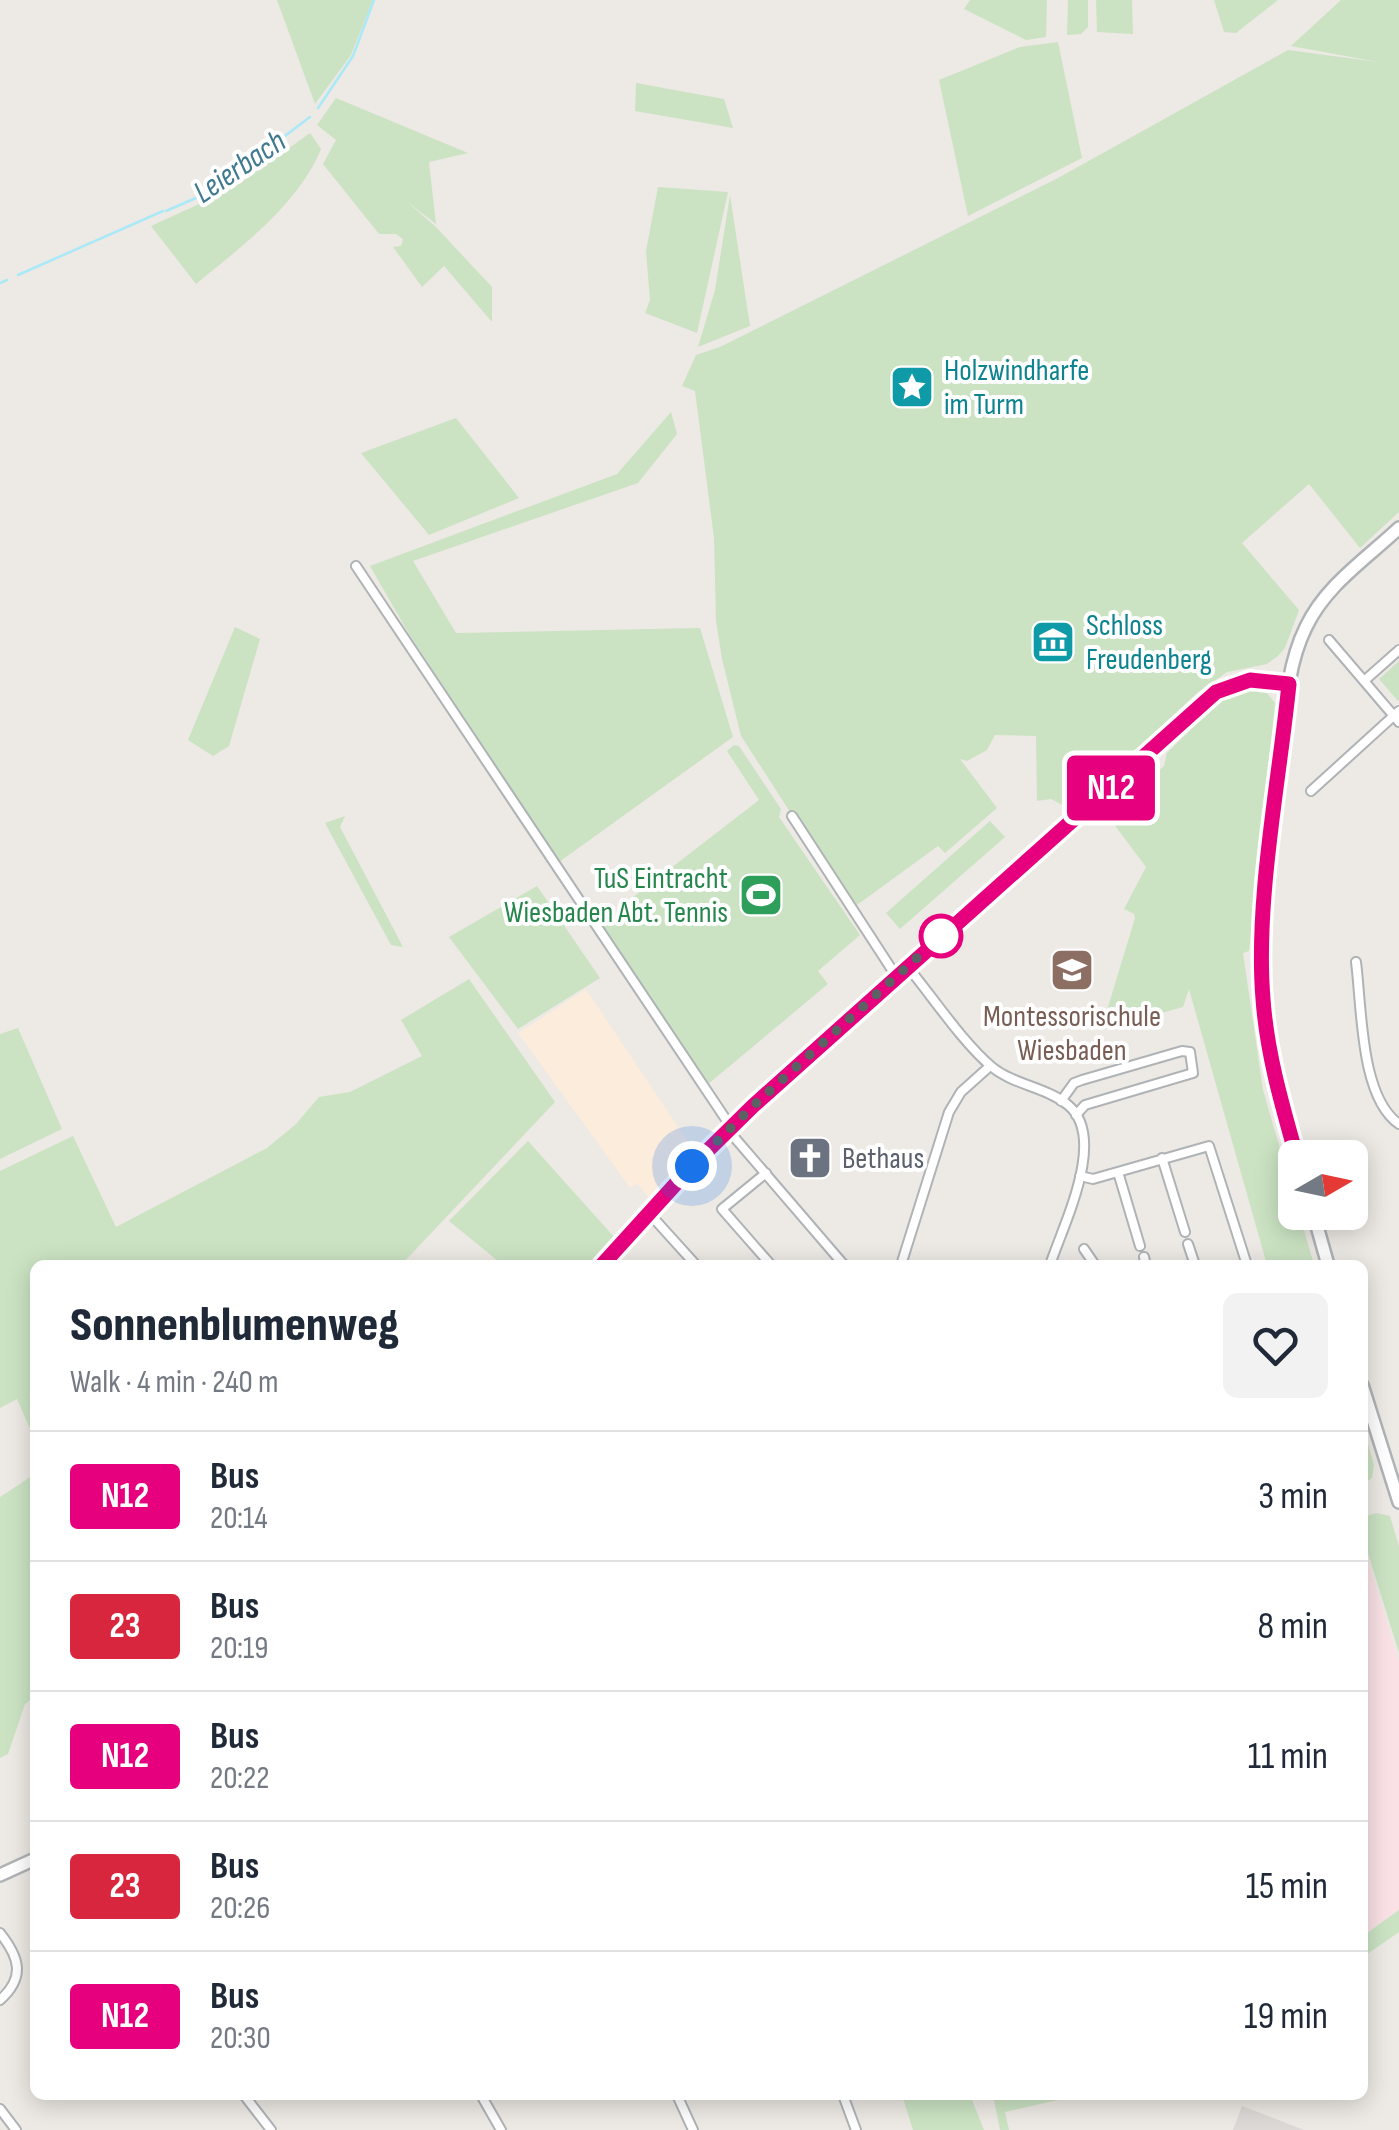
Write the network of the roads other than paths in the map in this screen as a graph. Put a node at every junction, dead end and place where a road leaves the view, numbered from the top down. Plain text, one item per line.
1 (1399, 528) edge
2 (356, 566) dead end
3 (1329, 640) dead end
4 (1399, 650) edge
5 (1364, 681) junction
6 (1289, 684) junction
7 (1397, 716) edge
8 (1311, 790) dead end
9 (792, 816) dead end
10 (1356, 962) dead end
11 (907, 966) junction
12 (896, 976) junction
13 (990, 1066) junction
14 (1061, 1101) junction
15 (1076, 1114) junction
16 (1399, 1124) edge
17 (730, 1128) junction
18 (1292, 1140) edge
19 (1162, 1158) junction
20 (1118, 1172) junction
21 (766, 1173) junction
22 (1080, 1176) junction
23 (648, 1212) junction
24 (1318, 1230) edge
25 (1185, 1232) dead end
26 (1188, 1244) dead end
27 (1140, 1246) dead end
28 (1084, 1249) dead end
29 (688, 1256) junction
30 (606, 1260) edge
31 (684, 1260) edge
32 (692, 1260) edge
33 (767, 1260) edge
34 (840, 1260) edge
35 (903, 1260) edge
36 (1052, 1260) edge
37 (1092, 1260) edge
38 (1193, 1260) edge
39 (1245, 1260) edge
40 (1327, 1260) edge
41 (1368, 1404) edge
42 (1399, 1502) edge
43 (30, 1861) edge
44 (0, 1875) edge
45 (0, 1934) edge
46 (0, 2000) edge
47 (248, 2100) edge
48 (484, 2100) edge
49 (679, 2100) edge
50 (845, 2100) edge
51 (0, 2109) edge
52 (16, 2130) edge
53 (271, 2130) edge
54 (501, 2130) edge
55 (693, 2130) edge
56 (856, 2130) edge

1 - 6 street
2 - 17 street
3 - 5 street
4 - 5 street
5 - 7 street
6 - 11 street
6 - 18 street
7 - 8 street
9 - 12 street
10 - 16 street
11 - 12 street
11 - 13 street
12 - 17 street
13 - 14 street
13 - 35 street
14 - 15 street
14 - 15 street
15 - 22 street
17 - 21 street
17 - 23 street
19 - 20 street
19 - 25 street
19 - 39 street
20 - 22 street
20 - 27 street
21 - 33 street
21 - 34 street
22 - 36 street
23 - 29 street
23 - 30 street
24 - 40 street
26 - 38 street
28 - 37 street
29 - 31 street
29 - 32 street
41 - 42 street
43 - 44 street
45 - 46 street
47 - 53 street
48 - 54 street
49 - 55 street
50 - 56 street
51 - 52 street

